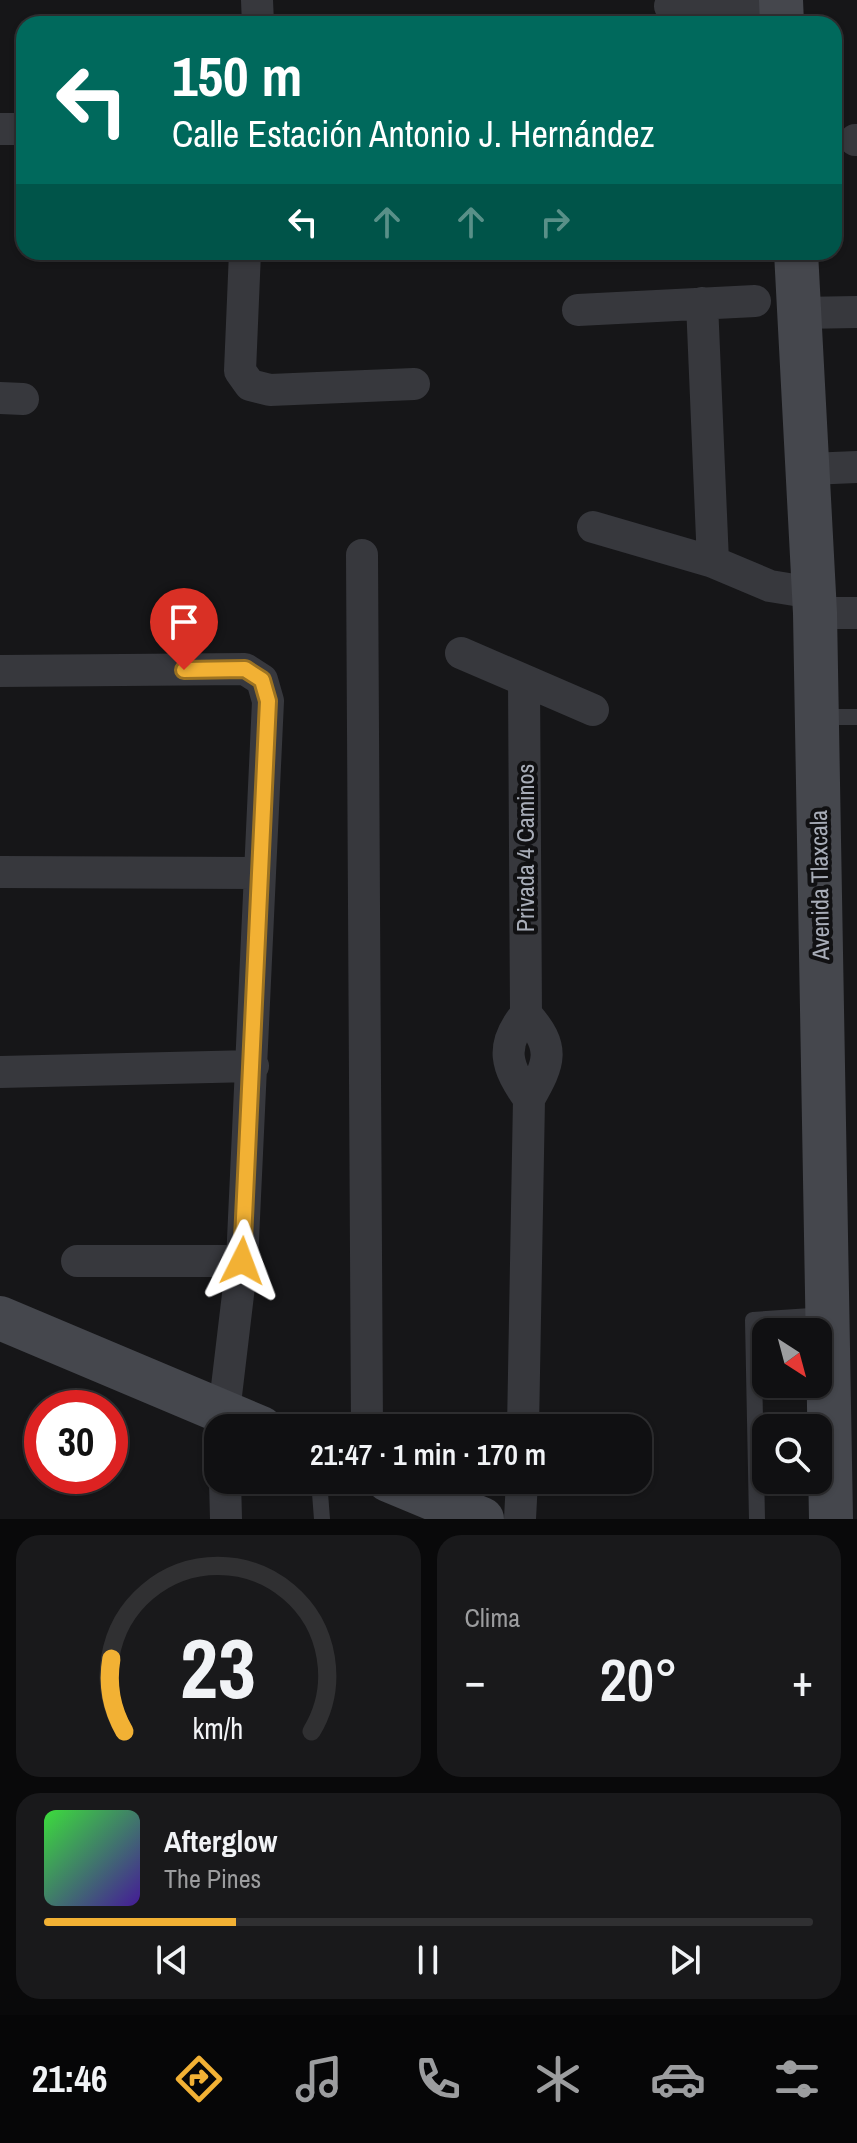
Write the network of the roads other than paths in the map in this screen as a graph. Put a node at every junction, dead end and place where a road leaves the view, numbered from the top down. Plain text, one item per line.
1 (773, 7) edge
2 (670, 10) edge
3 (245, 260) edge
4 (797, 260) edge
5 (755, 301) dead end
6 (702, 303) junction
7 (578, 310) dead end
8 (857, 312) edge
9 (800, 313) junction
10 (414, 384) dead end
11 (857, 467) edge
12 (809, 469) junction
13 (593, 527) dead end
14 (362, 555) dead end
15 (713, 562) junction
16 (828, 606) edge
17 (461, 653) dead end
18 (0, 671) edge
19 (524, 681) junction
20 (593, 710) dead end
21 (836, 717) edge
22 (0, 872) edge
23 (260, 873) junction
24 (253, 1066) junction
25 (0, 1072) edge
26 (77, 1261) dead end
27 (242, 1261) junction
28 (827, 1315) junction
29 (0, 1318) edge
30 (216, 1414) edge
31 (236, 1414) edge
32 (367, 1414) edge
33 (523, 1414) edge
34 (225, 1494) edge
35 (320, 1494) edge
36 (411, 1494) edge
37 (521, 1494) edge
38 (226, 1519) edge
39 (322, 1519) edge
40 (482, 1519) edge
41 (520, 1519) edge
42 (757, 1519) edge
43 (831, 1519) edge

1 - 2 street
3 - 10 street
4 - 9 street, Avenida Tlaxcala
5 - 6 street
6 - 7 street
6 - 15 street
8 - 9 street
9 - 12 street, Avenida Tlaxcala
11 - 12 street
12 - 16 street, Avenida Tlaxcala
13 - 15 street
14 - 32 street
15 - 16 street
16 - 21 street, Avenida Tlaxcala
17 - 19 street
18 - 23 street
19 - 20 street
19 - 33 street, Privada 4 Caminos
21 - 28 street, Avenida Tlaxcala
22 - 23 street
23 - 24 street
24 - 25 street
24 - 27 street
26 - 27 street
27 - 31 street
28 - 42 lane
28 - 43 street, Avenida Tlaxcala
29 - 30 street
34 - 38 street
35 - 39 lane
36 - 40 street
37 - 41 street

